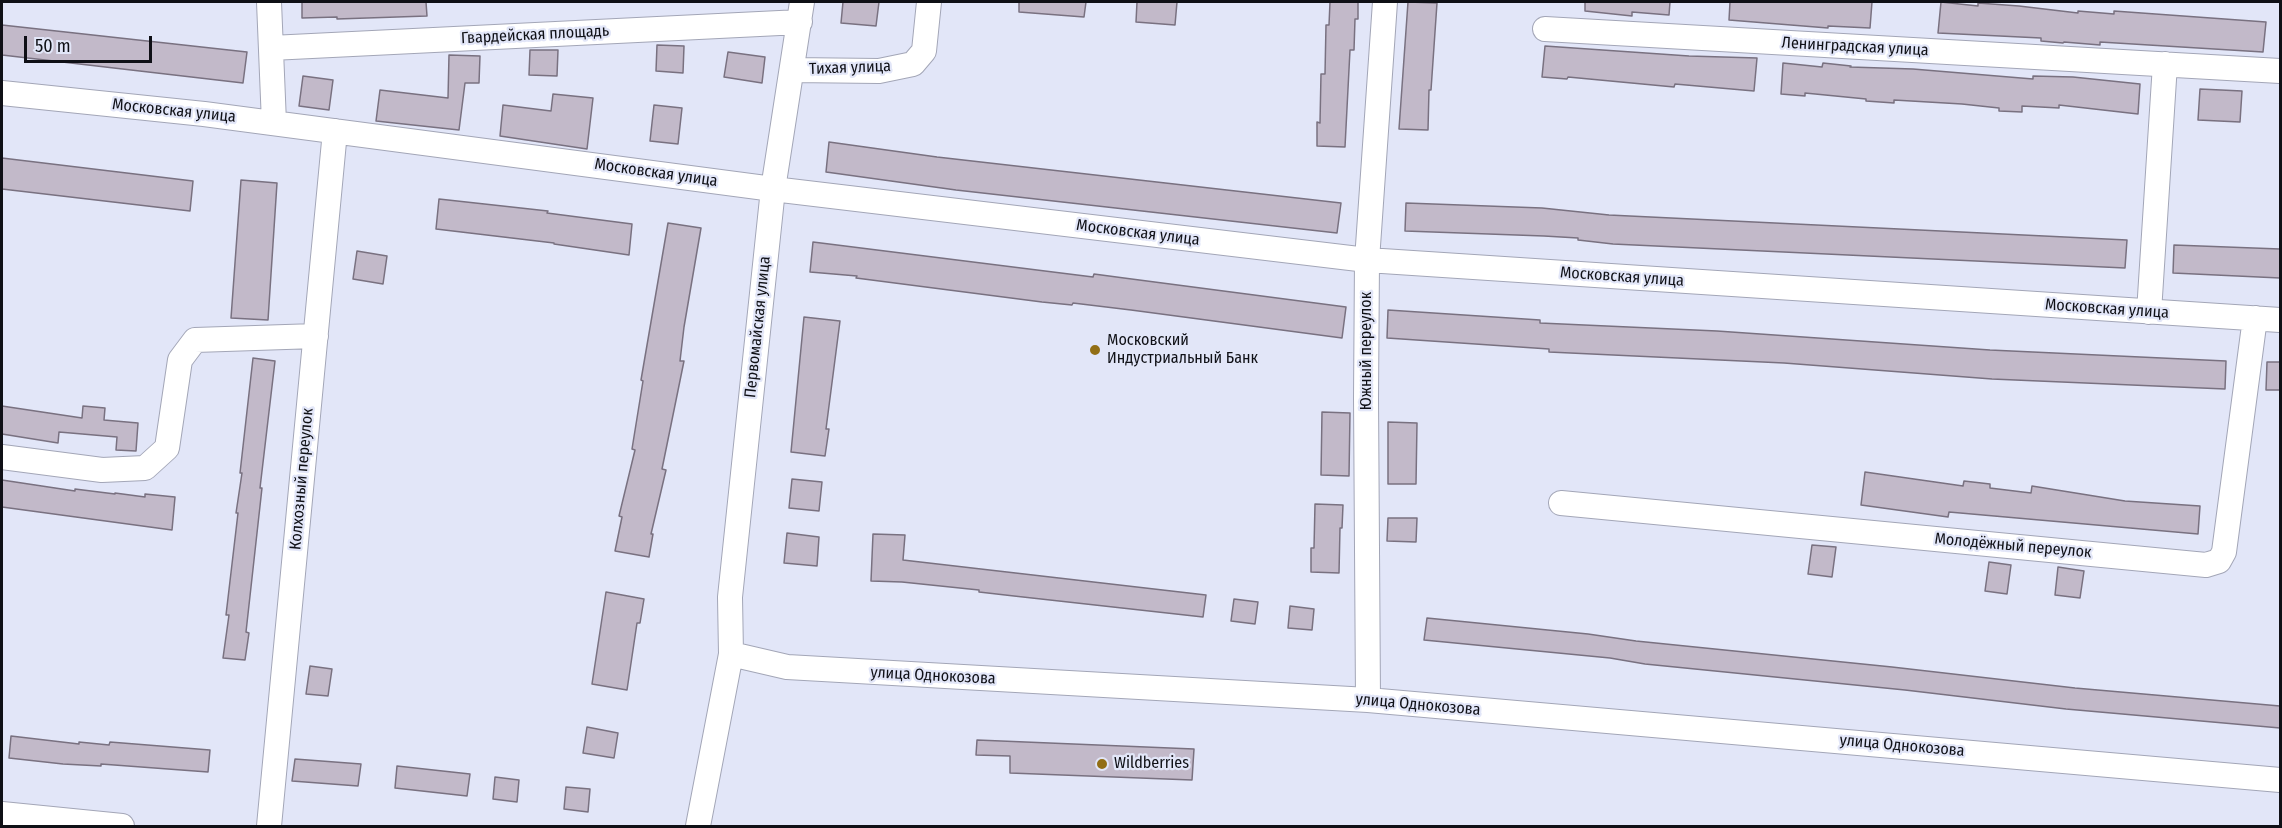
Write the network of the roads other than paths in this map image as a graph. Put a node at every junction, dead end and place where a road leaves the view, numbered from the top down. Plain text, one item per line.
1 (269, 2) edge
2 (929, 2) edge
3 (1385, 2) edge
4 (801, 12) edge
5 (1545, 29) dead end
6 (271, 48) junction
7 (2165, 64) junction
8 (792, 70) junction
9 (2280, 70) edge
10 (2, 93) edge
11 (274, 123) junction
12 (335, 131) junction
13 (773, 189) junction
14 (1367, 260) junction
15 (2149, 312) junction
16 (2255, 318) junction
17 (2280, 320) edge
18 (316, 336) junction
19 (2, 457) edge
20 (1561, 503) dead end
21 (730, 654) junction
22 (1368, 700) junction
23 (2280, 780) edge
24 (2, 814) edge
25 (122, 826) edge
26 (269, 826) edge
27 (698, 826) edge

1 - 6 street
2 - 8 street, Тихая улица
3 - 14 street, Южный переулок
4 - 6 street, Гвардейская площадь
4 - 8 street, Первомайская улица
5 - 7 street, Ленинградская улица
6 - 11 street
7 - 9 street, Ленинградская улица
7 - 15 street
8 - 13 street, Первомайская улица
10 - 11 street, Московская улица
11 - 12 street, Московская улица
12 - 13 street, Московская улица
12 - 18 street, Колхозный переулок
13 - 14 street, Московская улица
13 - 21 street, Первомайская улица
14 - 15 street, Московская улица
14 - 22 street, Южный переулок
15 - 16 street, Московская улица
16 - 17 street, Московская улица
16 - 20 street, Молодёжный переулок
18 - 19 street
18 - 26 street, Колхозный переулок
21 - 22 street, улица Однокозова
21 - 27 street
22 - 23 street, улица Однокозова
24 - 25 street

